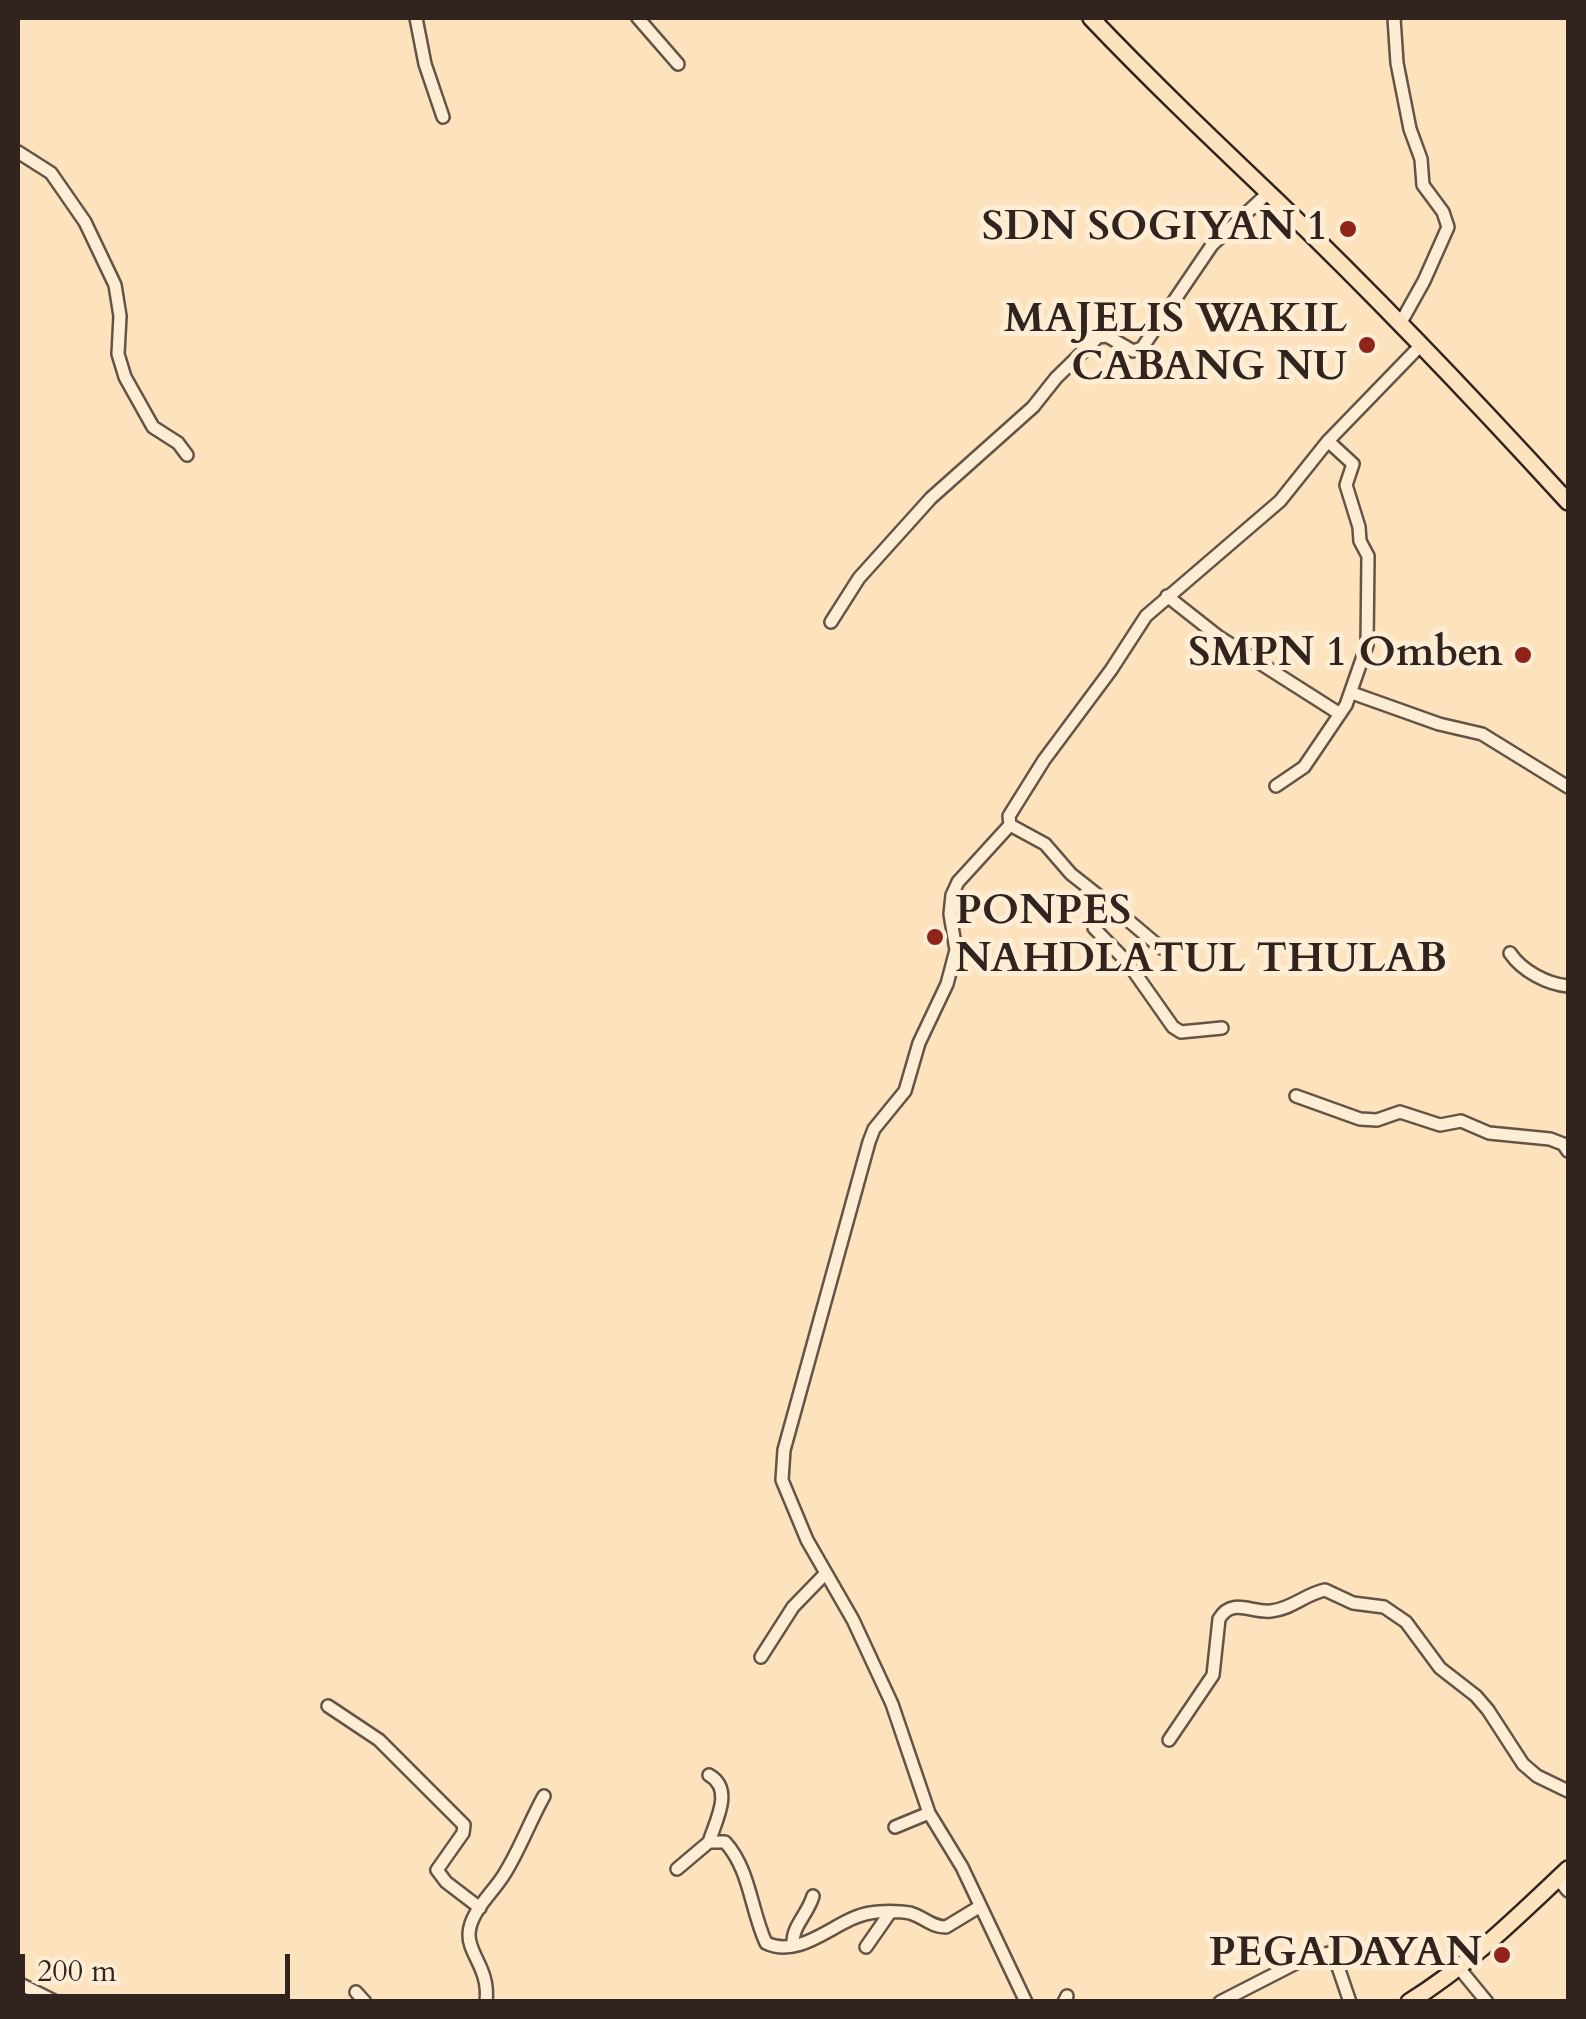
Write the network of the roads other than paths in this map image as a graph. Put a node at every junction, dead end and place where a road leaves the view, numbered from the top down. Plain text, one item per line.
1 (416, 18) edge
2 (638, 18) edge
3 (1092, 18) edge
4 (1394, 18) edge
5 (678, 64) dead end
6 (443, 117) dead end
7 (18, 152) edge
8 (1268, 193) junction
9 (1400, 324) junction
10 (1420, 346) junction
11 (1328, 441) junction
12 (187, 455) dead end
13 (1568, 502) edge
14 (1167, 596) junction
15 (832, 622) dead end
16 (1352, 694) junction
17 (1340, 714) junction
18 (1276, 786) dead end
19 (1568, 787) edge
20 (1010, 825) junction
21 (1104, 900) junction
22 (1161, 948) dead end
23 (1510, 953) dead end
24 (1568, 986) edge
25 (1222, 1028) dead end
26 (1296, 1096) dead end
27 (1568, 1151) edge
28 (825, 1574) junction
29 (761, 1657) dead end
30 (328, 1706) dead end
31 (1170, 1740) dead end
32 (709, 1775) dead end
33 (1568, 1791) edge
34 (544, 1796) dead end
35 (929, 1813) junction
36 (896, 1827) dead end
37 (709, 1842) junction
38 (677, 1869) dead end
39 (1565, 1880) edge
40 (814, 1896) dead end
41 (979, 1907) junction
42 (480, 1908) junction
43 (889, 1914) junction
44 (793, 1944) junction
45 (866, 1947) dead end
46 (1460, 1968) junction
47 (18, 1983) edge
48 (56, 2002) edge
49 (486, 2002) edge
50 (1026, 2002) edge
51 (1220, 2002) edge
52 (1350, 2002) edge
53 (1409, 2002) edge
54 (1487, 2002) edge

1 - 6 street
2 - 5 street
3 - 8 main road
4 - 9 street
7 - 12 street
8 - 9 main road
8 - 15 street
9 - 10 main road
10 - 11 street
10 - 13 main road
11 - 14 street
11 - 16 street
14 - 17 street
14 - 20 street
16 - 17 street
16 - 19 street
17 - 18 street
20 - 21 street
20 - 28 street
21 - 22 street
21 - 25 street
23 - 24 street
26 - 27 street
28 - 29 street
28 - 35 street
30 - 42 street
31 - 33 street
32 - 37 street
34 - 42 street
35 - 36 street
35 - 41 street
37 - 38 street
37 - 44 street
39 - 46 main road
40 - 44 street
41 - 43 street
41 - 50 street
42 - 49 street
43 - 44 street
43 - 45 street
46 - 53 main road
46 - 54 street
47 - 48 street
51 - 52 street

